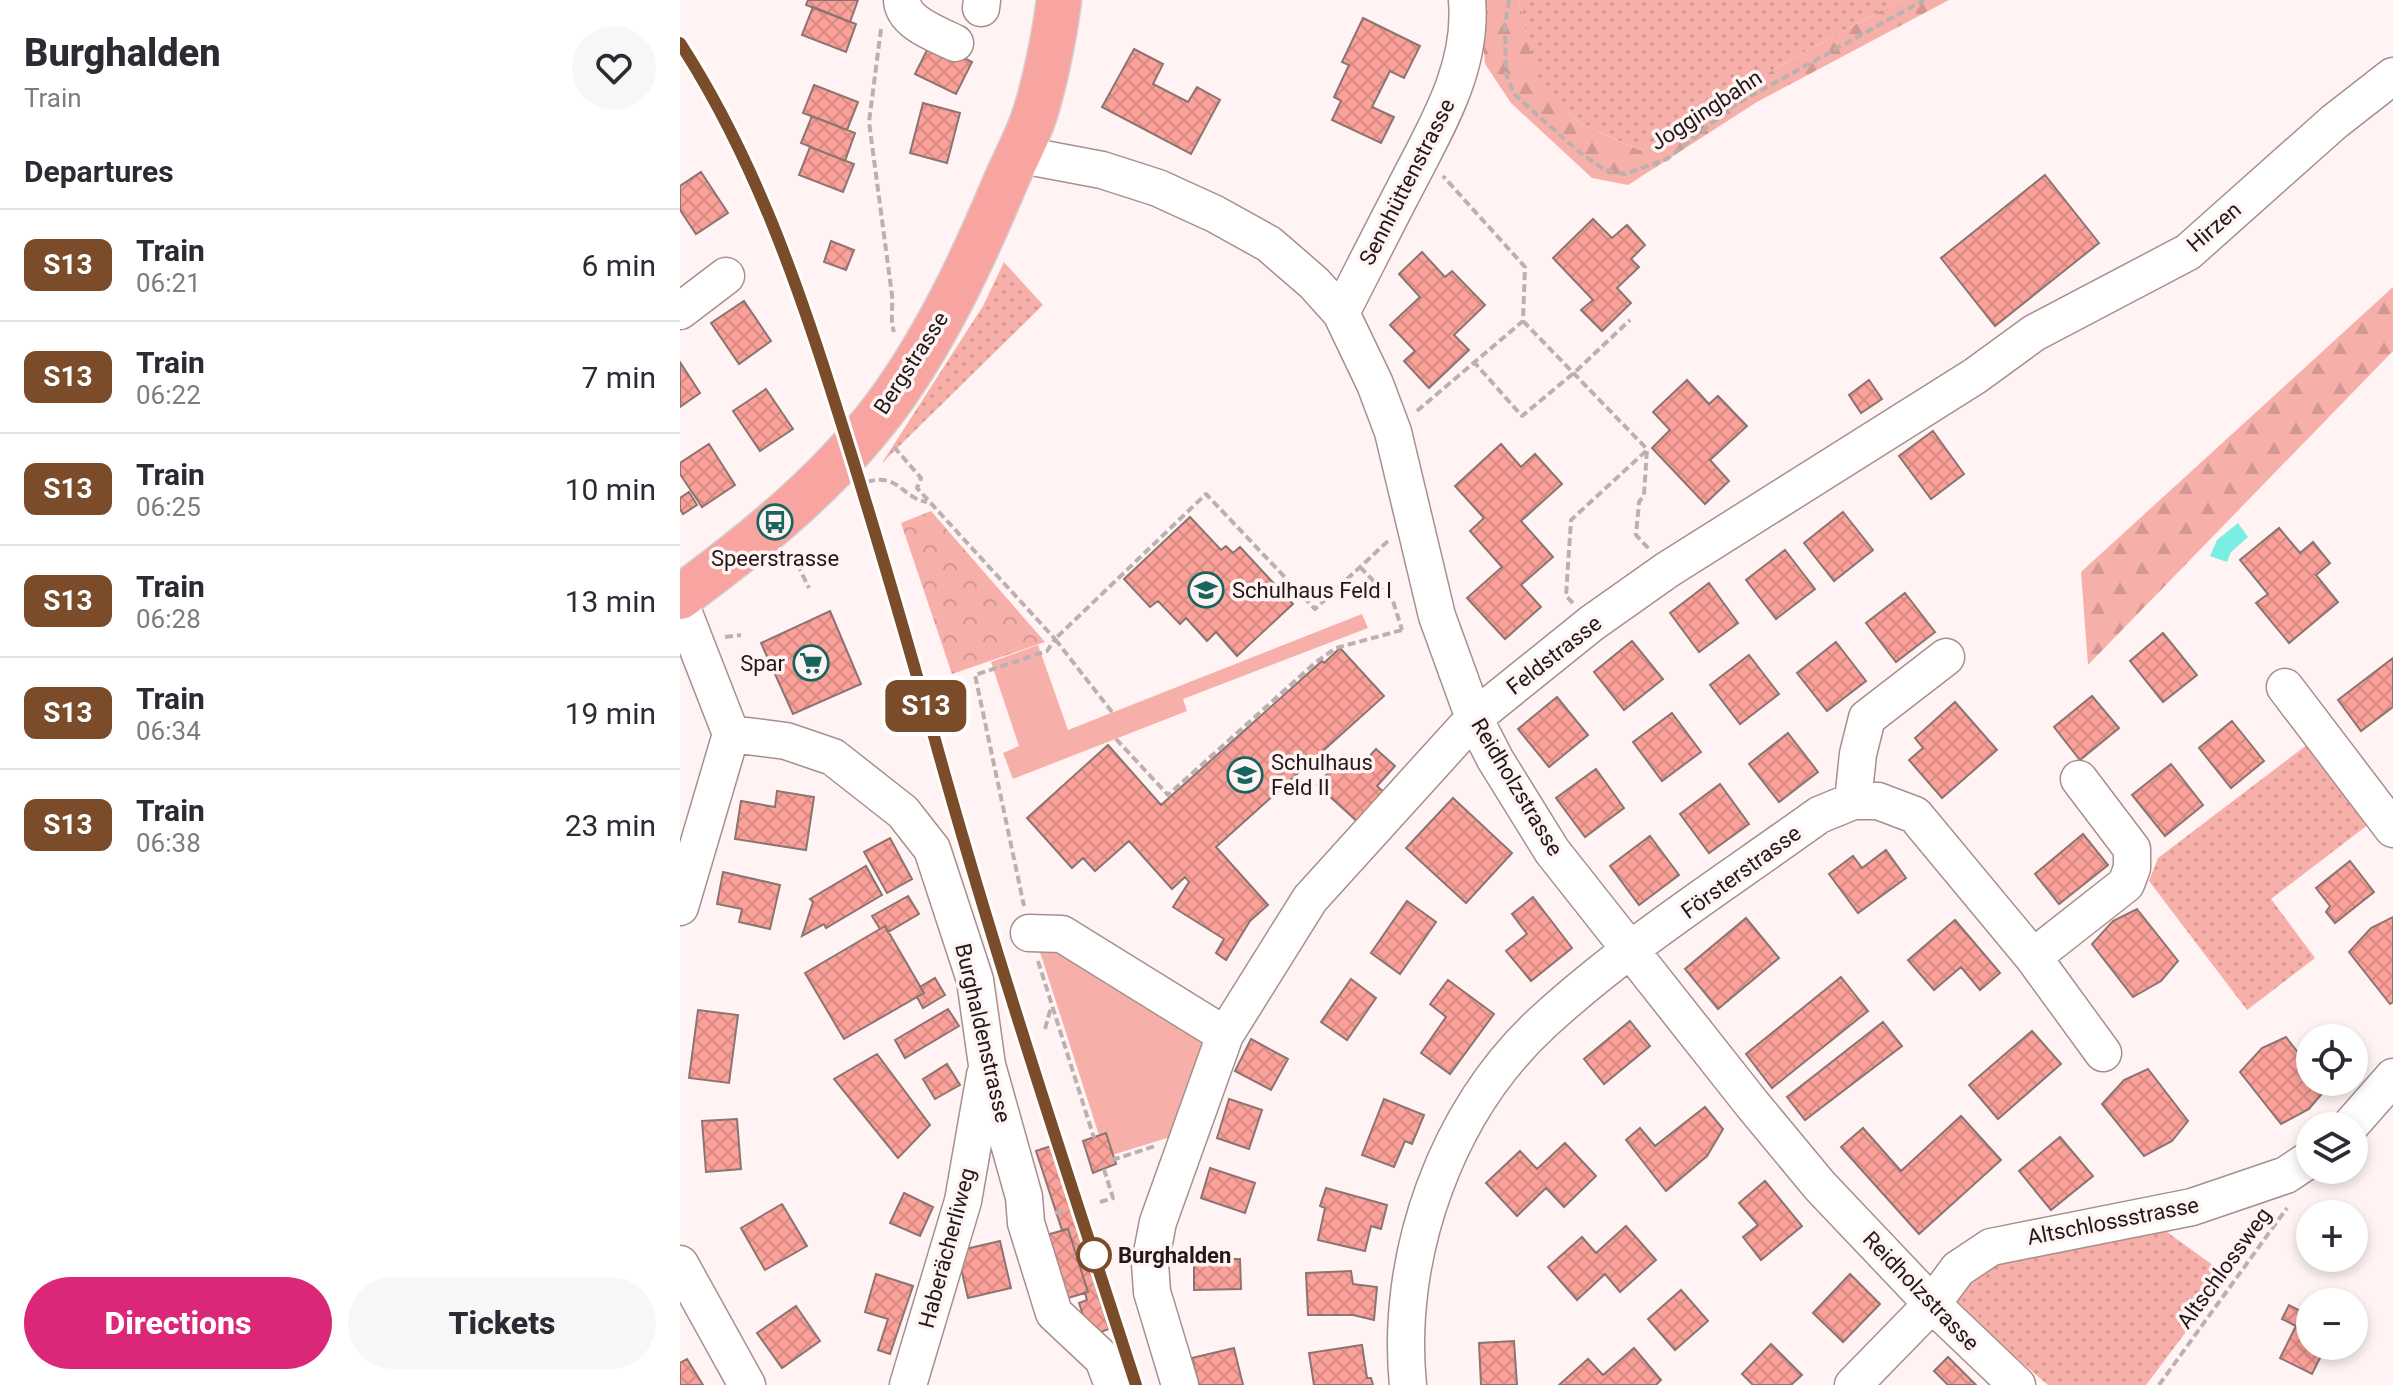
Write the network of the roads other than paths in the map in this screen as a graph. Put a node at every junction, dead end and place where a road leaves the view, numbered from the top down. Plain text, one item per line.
1 (1035, 0) edge
2 (1059, 0) edge
3 (1467, 0) edge
4 (893, 8) edge
5 (955, 43) dead end
6 (2393, 76) edge
7 (1017, 154) junction
8 (726, 276) dead end
9 (680, 311) edge
10 (1341, 313) junction
11 (1975, 376) joint
12 (680, 597) edge
13 (680, 603) edge
14 (1946, 657) dead end
15 (2285, 687) dead end
16 (1474, 718) junction
17 (731, 734) junction
18 (2079, 779) dead end
19 (1853, 801) junction
20 (2393, 829) edge
21 (680, 907) edge
22 (1029, 933) road end
23 (1632, 950) junction
24 (2033, 957) junction
25 (1225, 1035) junction
26 (2103, 1053) dead end
27 (987, 1065) junction
28 (2393, 1077) edge
29 (2362, 1112) edge
30 (2296, 1168) edge
31 (680, 1264) edge
32 (1932, 1304) junction
33 (910, 1384) edge
34 (747, 1385) edge
35 (1113, 1385) edge
36 (1180, 1385) edge
37 (1408, 1385) edge
38 (1853, 1385) edge
39 (2017, 1385) edge

1 - 7 main road, Bergstrasse
2 - 7 main road, Bergstrasse
3 - 10 street, Sennhüttenstrasse
4 - 5 street
6 - 11 street, Hirzen
7 - 10 street, Reidholzstrasse
7 - 12 main road, Bergstrasse
8 - 9 street
10 - 16 street, Reidholzstrasse
11 - 16 street, Feldstrasse
13 - 17 street
14 - 19 street
15 - 20 street
16 - 23 street, Reidholzstrasse
16 - 25 street, Feldstrasse
17 - 21 street
17 - 27 street, Burghaldenstrasse
18 - 24 street
19 - 23 street, Försterstrasse
19 - 24 street
22 - 25 street
23 - 32 street, Reidholzstrasse
23 - 37 street, Försterstrasse
24 - 26 street
25 - 36 street, Feldstrasse
27 - 33 street, Haberächerliweg
27 - 35 street, Burghaldenstrasse
28 - 29 street
30 - 32 street, Altschlossstrasse
31 - 34 street
32 - 38 street, Altschlossstrasse
32 - 39 street, Reidholzstrasse

